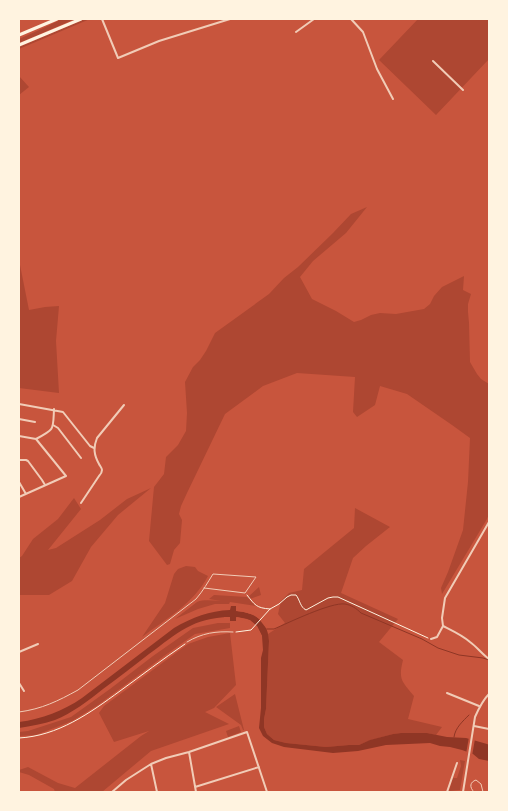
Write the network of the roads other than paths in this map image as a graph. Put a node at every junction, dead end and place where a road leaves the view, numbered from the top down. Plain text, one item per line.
1 (57, 19) edge
2 (81, 19) edge
3 (102, 19) edge
4 (230, 19) edge
5 (314, 19) edge
6 (351, 19) edge
7 (296, 32) dead end
8 (19, 35) edge
9 (19, 45) edge
10 (433, 60) dead end
11 (463, 90) dead end
12 (393, 99) dead end
13 (19, 404) edge
14 (124, 405) dead end
15 (54, 409) junction
16 (19, 419) edge
17 (35, 422) dead end
18 (53, 425) junction
19 (19, 436) edge
20 (36, 439) junction
21 (94, 448) junction
22 (81, 458) dead end
23 (19, 460) edge
24 (19, 482) edge
25 (45, 485) junction
26 (26, 494) junction
27 (19, 497) edge
28 (81, 503) dead end
29 (489, 522) edge
30 (204, 588) junction
31 (443, 626) junction
32 (233, 632) road end
33 (431, 639) road end
34 (187, 642) road end
35 (38, 644) dead end
36 (19, 652) edge
37 (489, 659) edge
38 (19, 683) edge
39 (24, 691) dead end
40 (447, 693) dead end
41 (489, 694) edge
42 (479, 706) junction
43 (19, 712) edge
44 (473, 727) junction
45 (489, 729) edge
46 (189, 752) junction
47 (457, 763) dead end
48 (151, 764) junction
49 (259, 767) junction
50 (195, 787) junction
51 (112, 792) edge
52 (157, 792) edge
53 (196, 792) edge
54 (267, 792) edge
55 (447, 792) edge
56 (463, 792) edge
57 (474, 792) edge
58 (483, 792) edge

1 - 8 main road
2 - 9 main road
3 - 4 street
5 - 7 street
6 - 12 street
10 - 11 street
13 - 15 street
14 - 21 street
15 - 18 street
15 - 21 street
16 - 17 street
18 - 20 street
18 - 22 street
19 - 20 street
20 - 25 street
21 - 28 street
23 - 25 street
24 - 26 street
25 - 26 street
26 - 27 street
29 - 31 street
30 - 30 lane
30 - 43 lane
31 - 33 street
31 - 37 street
32 - 34 lane
35 - 36 street
38 - 39 street
40 - 42 street
41 - 42 street
42 - 44 street
44 - 45 street
44 - 56 street
46 - 48 street
46 - 49 street
46 - 50 street
47 - 55 street
48 - 51 street
48 - 52 street
49 - 50 street
49 - 54 street
50 - 53 street
57 - 58 lane

